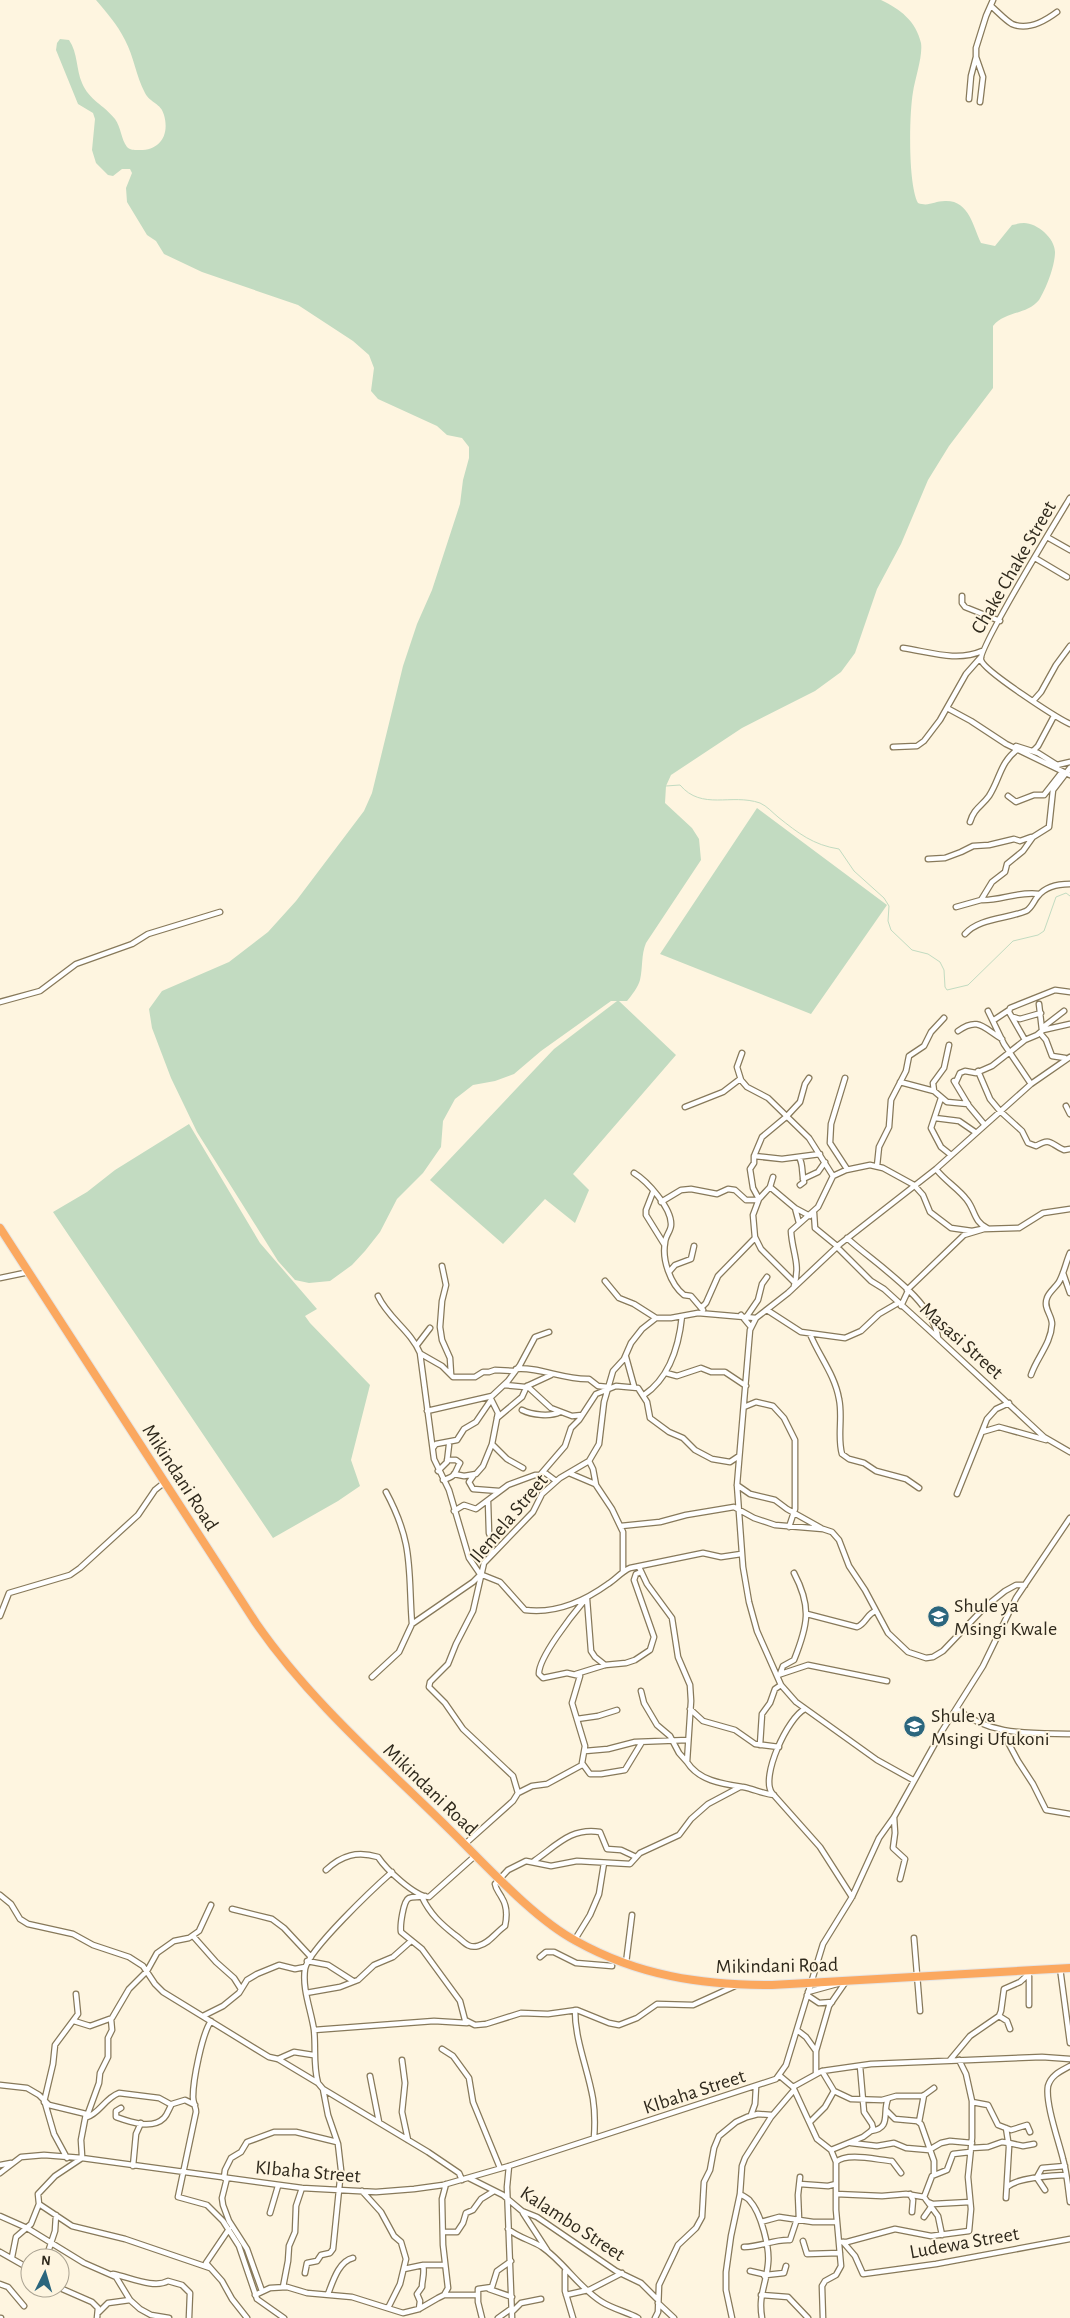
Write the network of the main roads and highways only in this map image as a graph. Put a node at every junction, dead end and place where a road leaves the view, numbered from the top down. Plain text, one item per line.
1 (0, 1228) edge
2 (1070, 1968) edge

1 - 2 highway, Mikindani Road

